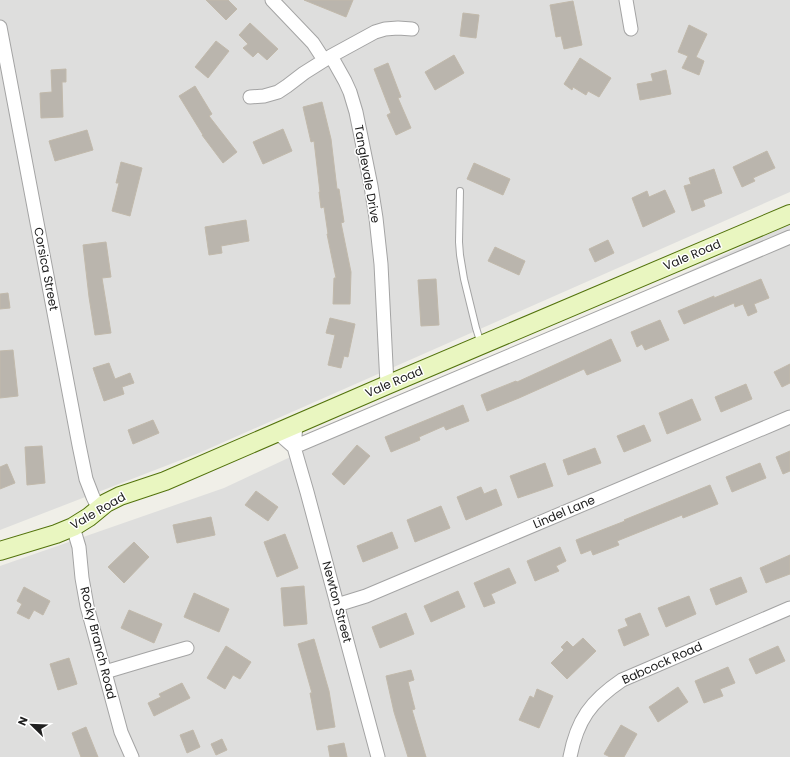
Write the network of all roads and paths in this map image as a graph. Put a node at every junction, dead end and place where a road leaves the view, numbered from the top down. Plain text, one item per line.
1 (272, 0) edge
2 (626, 0) edge
3 (0, 27) edge
4 (412, 29) dead end
5 (631, 29) dead end
6 (328, 58) junction
7 (250, 97) dead end
8 (460, 191) dead end
9 (790, 214) edge
10 (790, 238) edge
11 (481, 345) junction
12 (387, 385) junction
13 (790, 417) edge
14 (296, 425) junction
15 (278, 433) junction
16 (294, 447) junction
17 (99, 508) junction
18 (73, 527) junction
19 (0, 551) edge
20 (337, 605) junction
21 (790, 608) edge
22 (187, 648) dead end
23 (105, 672) junction
24 (132, 757) edge
25 (378, 757) edge
26 (570, 757) edge

1 - 6 street, Tanglevale Drive
2 - 5 street
3 - 17 street, Corsica Street
4 - 6 street
6 - 7 street
6 - 12 street, Tanglevale Drive
8 - 11 lane
9 - 11 main road, Vale Road
10 - 16 street
11 - 12 main road, Vale Road
12 - 14 main road, Vale Road
13 - 20 street, Lindel Lane
14 - 15 main road, Vale Road
14 - 16 street, Newton Street
15 - 16 street
15 - 17 main road, Vale Road
16 - 20 street, Newton Street
17 - 18 main road, Vale Road
18 - 19 main road, Vale Road
18 - 23 street, Rocky Branch Road
20 - 25 street, Newton Street
21 - 26 street, Babcock Road
22 - 23 street
23 - 24 street, Rocky Branch Road

